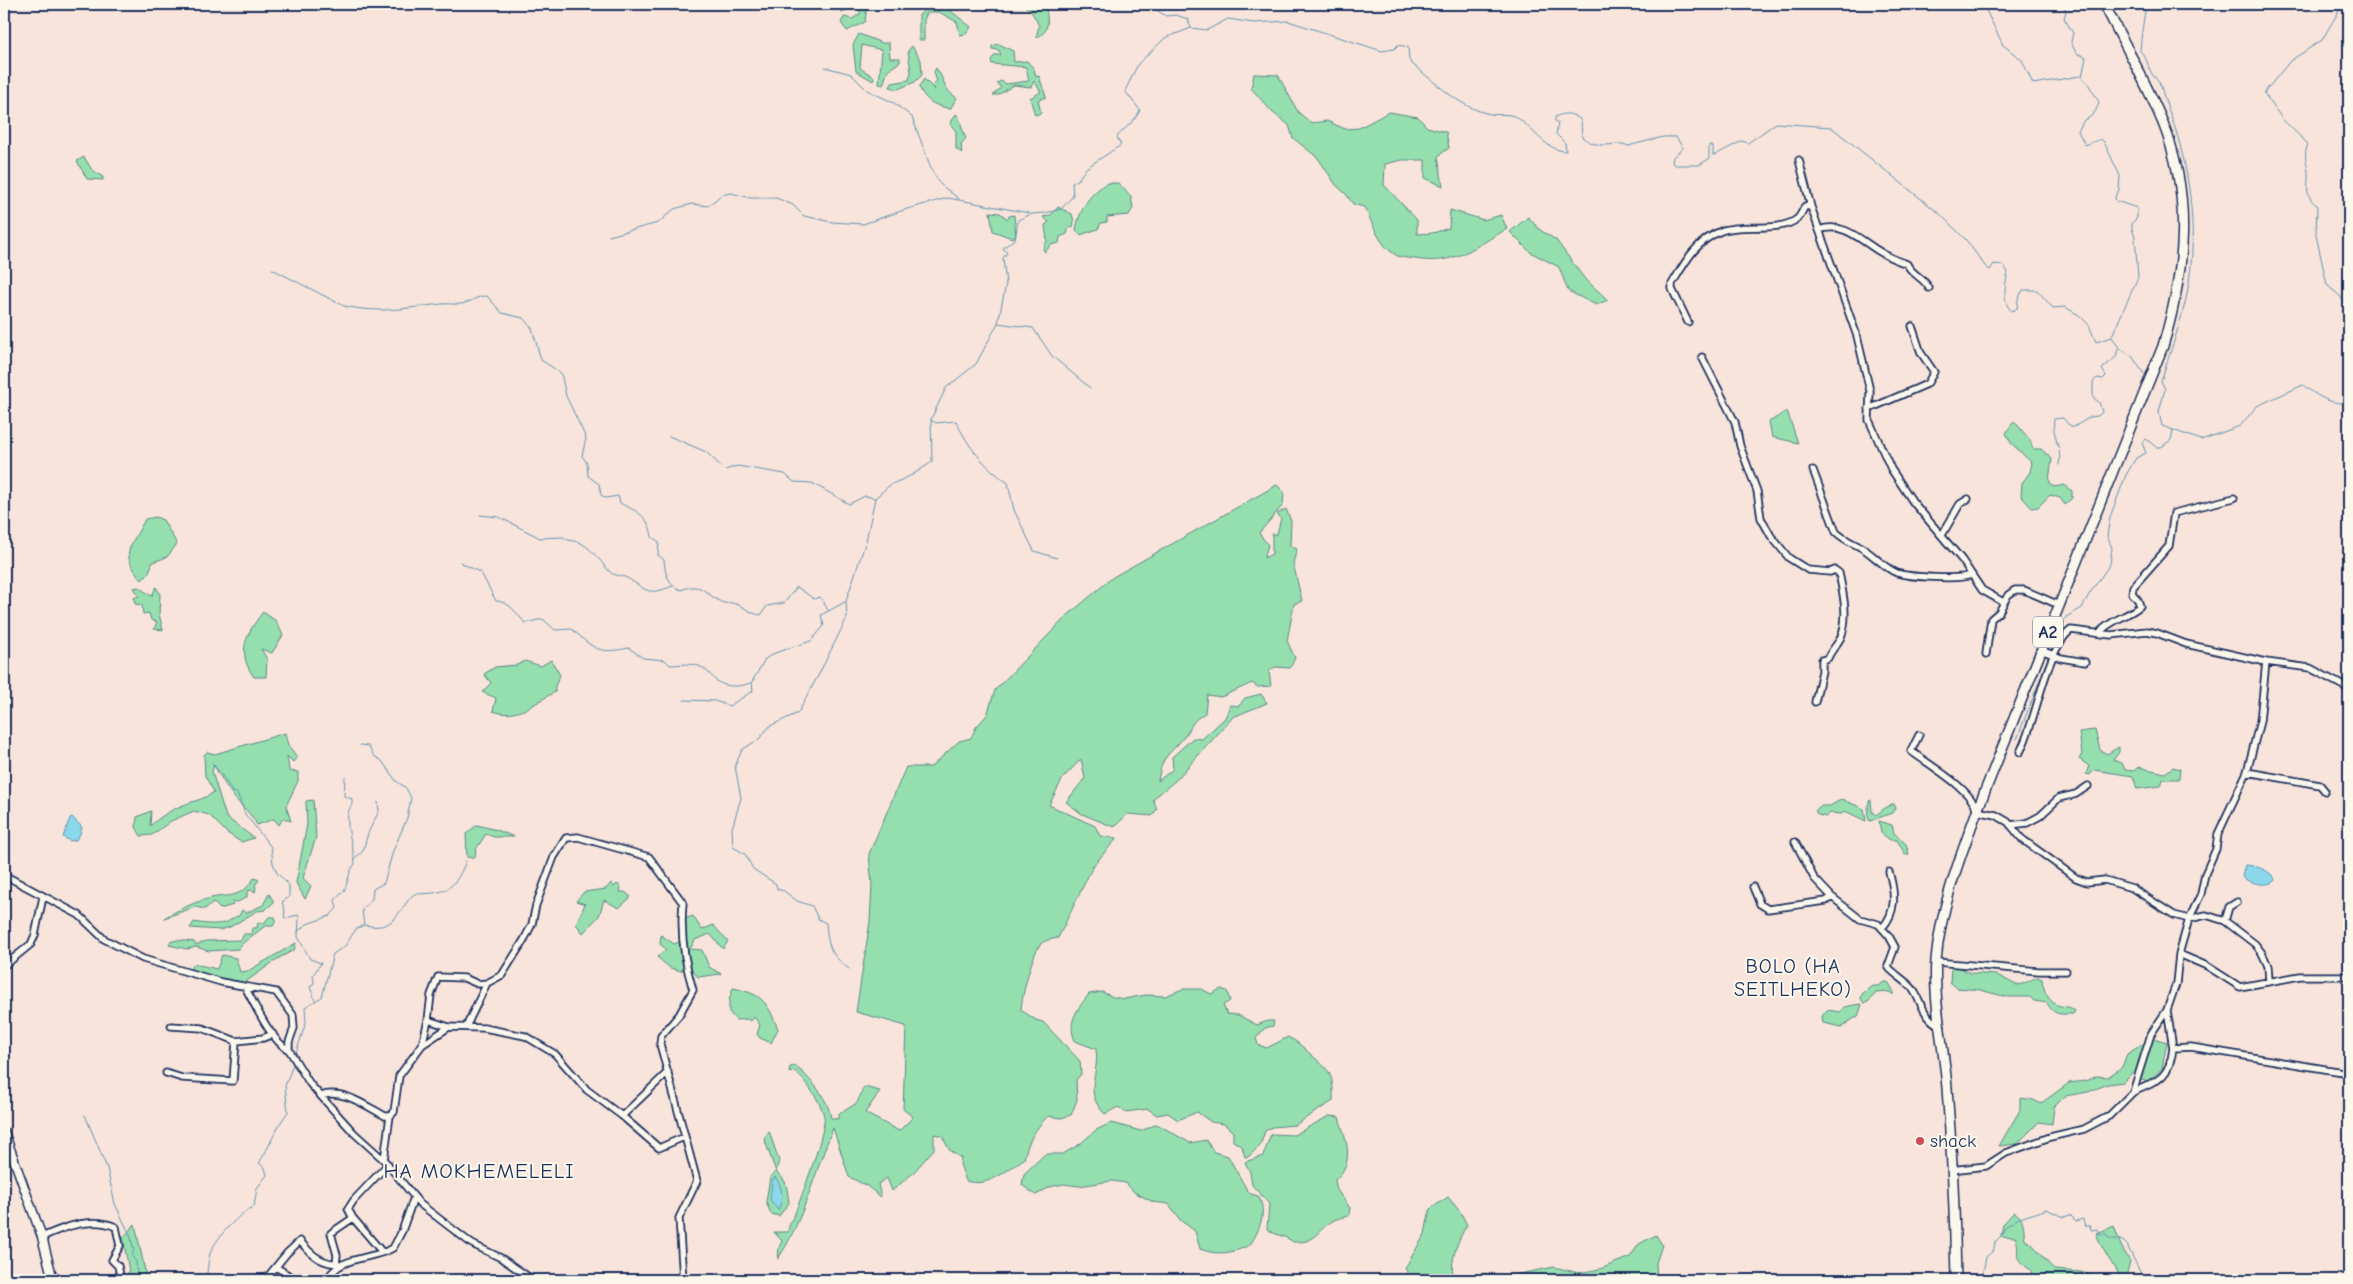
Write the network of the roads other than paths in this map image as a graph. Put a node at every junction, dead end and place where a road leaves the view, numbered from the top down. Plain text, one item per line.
1 (2104, 4) edge
2 (1799, 160) dead end
3 (1811, 207) junction
4 (1820, 230) junction
5 (1929, 288) dead end
6 (1688, 322) dead end
7 (1912, 326) dead end
8 (1702, 357) dead end
9 (1869, 409) junction
10 (1813, 470) dead end
11 (2234, 498) dead end
12 (1968, 499) dead end
13 (1942, 535) junction
14 (1971, 575) junction
15 (2003, 602) junction
16 (2059, 605) junction
17 (2098, 633) junction
18 (2041, 650) junction
19 (1986, 654) dead end
20 (2055, 655) junction
21 (2085, 662) dead end
22 (2266, 662) junction
23 (2349, 689) edge
24 (1816, 702) dead end
25 (1919, 736) dead end
26 (2020, 752) dead end
27 (2247, 772) junction
28 (2088, 786) dead end
29 (2325, 791) dead end
30 (1978, 811) junction
31 (2010, 825) junction
32 (1795, 842) dead end
33 (1889, 872) dead end
34 (4, 875) edge
35 (1753, 887) dead end
36 (1832, 896) junction
37 (43, 897) junction
38 (2237, 902) dead end
39 (2189, 919) junction
40 (2225, 921) junction
41 (1882, 928) junction
42 (2179, 954) junction
43 (1936, 962) junction
44 (4, 966) edge
45 (2066, 971) dead end
46 (2349, 976) edge
47 (2269, 982) junction
48 (487, 983) junction
49 (245, 987) junction
50 (2167, 1010) junction
51 (428, 1020) junction
52 (171, 1026) dead end
53 (1941, 1026) junction
54 (449, 1027) junction
55 (466, 1027) junction
56 (273, 1034) junction
57 (236, 1041) junction
58 (422, 1045) junction
59 (2173, 1048) junction
60 (289, 1050) junction
61 (166, 1072) dead end
62 (668, 1072) junction
63 (2349, 1072) edge
64 (2133, 1092) junction
65 (321, 1096) junction
66 (390, 1116) junction
67 (622, 1116) junction
68 (4, 1132) edge
69 (684, 1137) junction
70 (386, 1162) junction
71 (1951, 1170) junction
72 (414, 1197) junction
73 (353, 1218) junction
74 (42, 1237) junction
75 (382, 1252) junction
76 (339, 1264) junction
77 (276, 1266) junction
78 (326, 1279) edge
79 (53, 1280) edge
80 (121, 1280) edge
81 (265, 1280) edge
82 (296, 1280) edge
83 (533, 1280) edge
84 (683, 1280) edge
85 (1956, 1280) edge

1 - 16 main road, A2
2 - 3 street
3 - 4 street
3 - 6 street
4 - 5 street
4 - 9 street
7 - 9 street
8 - 24 street
9 - 13 street
10 - 14 street
11 - 17 street
12 - 13 street
13 - 14 street
14 - 15 street
15 - 16 street
15 - 19 street
16 - 18 main road, A2
17 - 20 street
17 - 22 street
18 - 20 street
18 - 30 main road, A2
20 - 21 street
20 - 26 street
22 - 23 street
22 - 27 street
25 - 30 street
27 - 29 street
27 - 39 street
28 - 31 street
30 - 31 street
30 - 43 main road, A2
31 - 39 street
32 - 36 street
33 - 41 street
34 - 37 street
35 - 36 street
36 - 41 street
37 - 44 street
37 - 49 street
38 - 40 street
39 - 40 street
39 - 42 street
40 - 47 street
41 - 53 street
42 - 47 street
42 - 50 street
43 - 45 street
43 - 53 main road, A2
46 - 47 street
48 - 51 street
48 - 55 street
48 - 62 street
49 - 56 street
49 - 60 street
50 - 59 street
50 - 64 street
51 - 54 street
51 - 58 street
52 - 57 street
53 - 71 main road, A2
54 - 55 street
54 - 58 street
55 - 67 street
56 - 57 street
56 - 60 street
57 - 61 street
58 - 66 street
59 - 63 street
59 - 64 street
60 - 65 street
62 - 67 street
62 - 69 street
64 - 71 street
65 - 66 street
65 - 70 street
66 - 70 street
67 - 69 street
68 - 74 street
69 - 84 street
70 - 72 street
70 - 73 street
71 - 85 main road, A2
72 - 75 street
72 - 83 street
73 - 75 street
73 - 76 street
74 - 79 street
74 - 80 street
75 - 76 street
76 - 77 street
76 - 78 street
77 - 81 street
77 - 82 street

